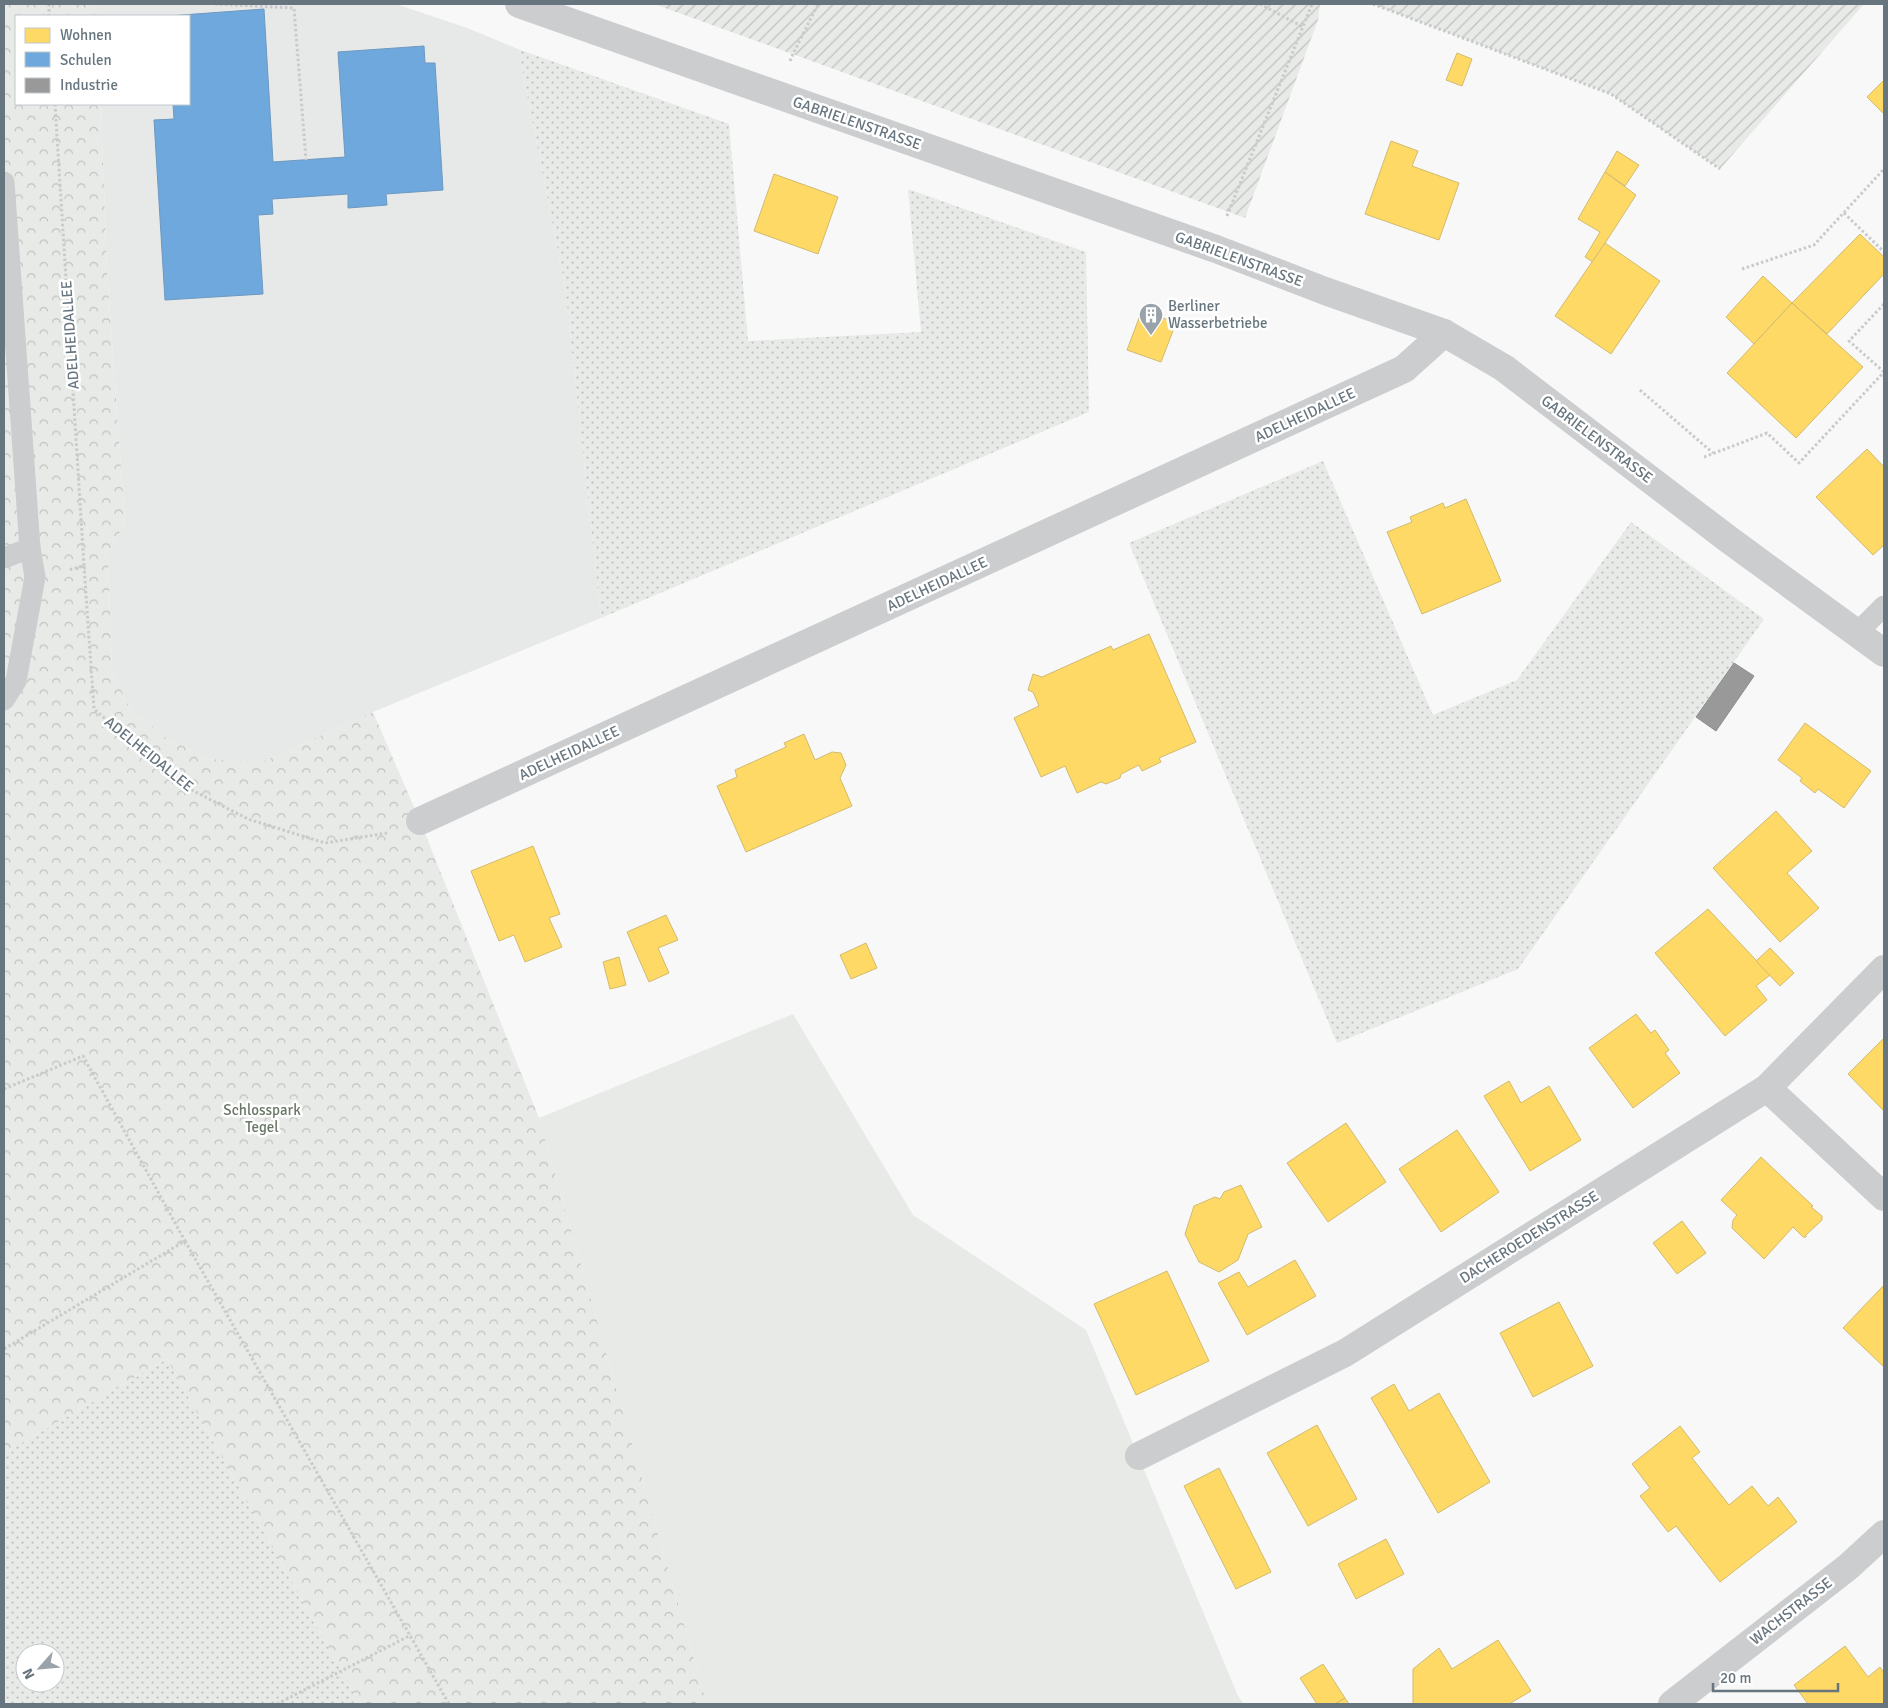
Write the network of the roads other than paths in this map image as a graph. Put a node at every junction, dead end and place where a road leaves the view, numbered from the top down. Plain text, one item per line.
1 (519, 4) edge
2 (4, 182) edge
3 (1444, 333) junction
4 (30, 548) junction
5 (4, 558) edge
6 (1872, 618) edge
7 (1884, 653) edge
8 (4, 700) edge
9 (420, 821) dead end
10 (1884, 969) edge
11 (1767, 1088) junction
12 (1884, 1197) edge
13 (1139, 1456) dead end
14 (1884, 1534) edge
15 (1672, 1704) edge

1 - 3 street, GABRIELENSTRASSE
2 - 4 lane
3 - 6 street, GABRIELENSTRASSE
3 - 9 street, ADELHEIDALLEE
4 - 5 lane
4 - 8 lane
6 - 7 street, GABRIELENSTRASSE
10 - 11 street, DACHEROEDENSTRASSE
11 - 12 street
11 - 13 street, DACHEROEDENSTRASSE
14 - 15 street, WACHSTRASSE

